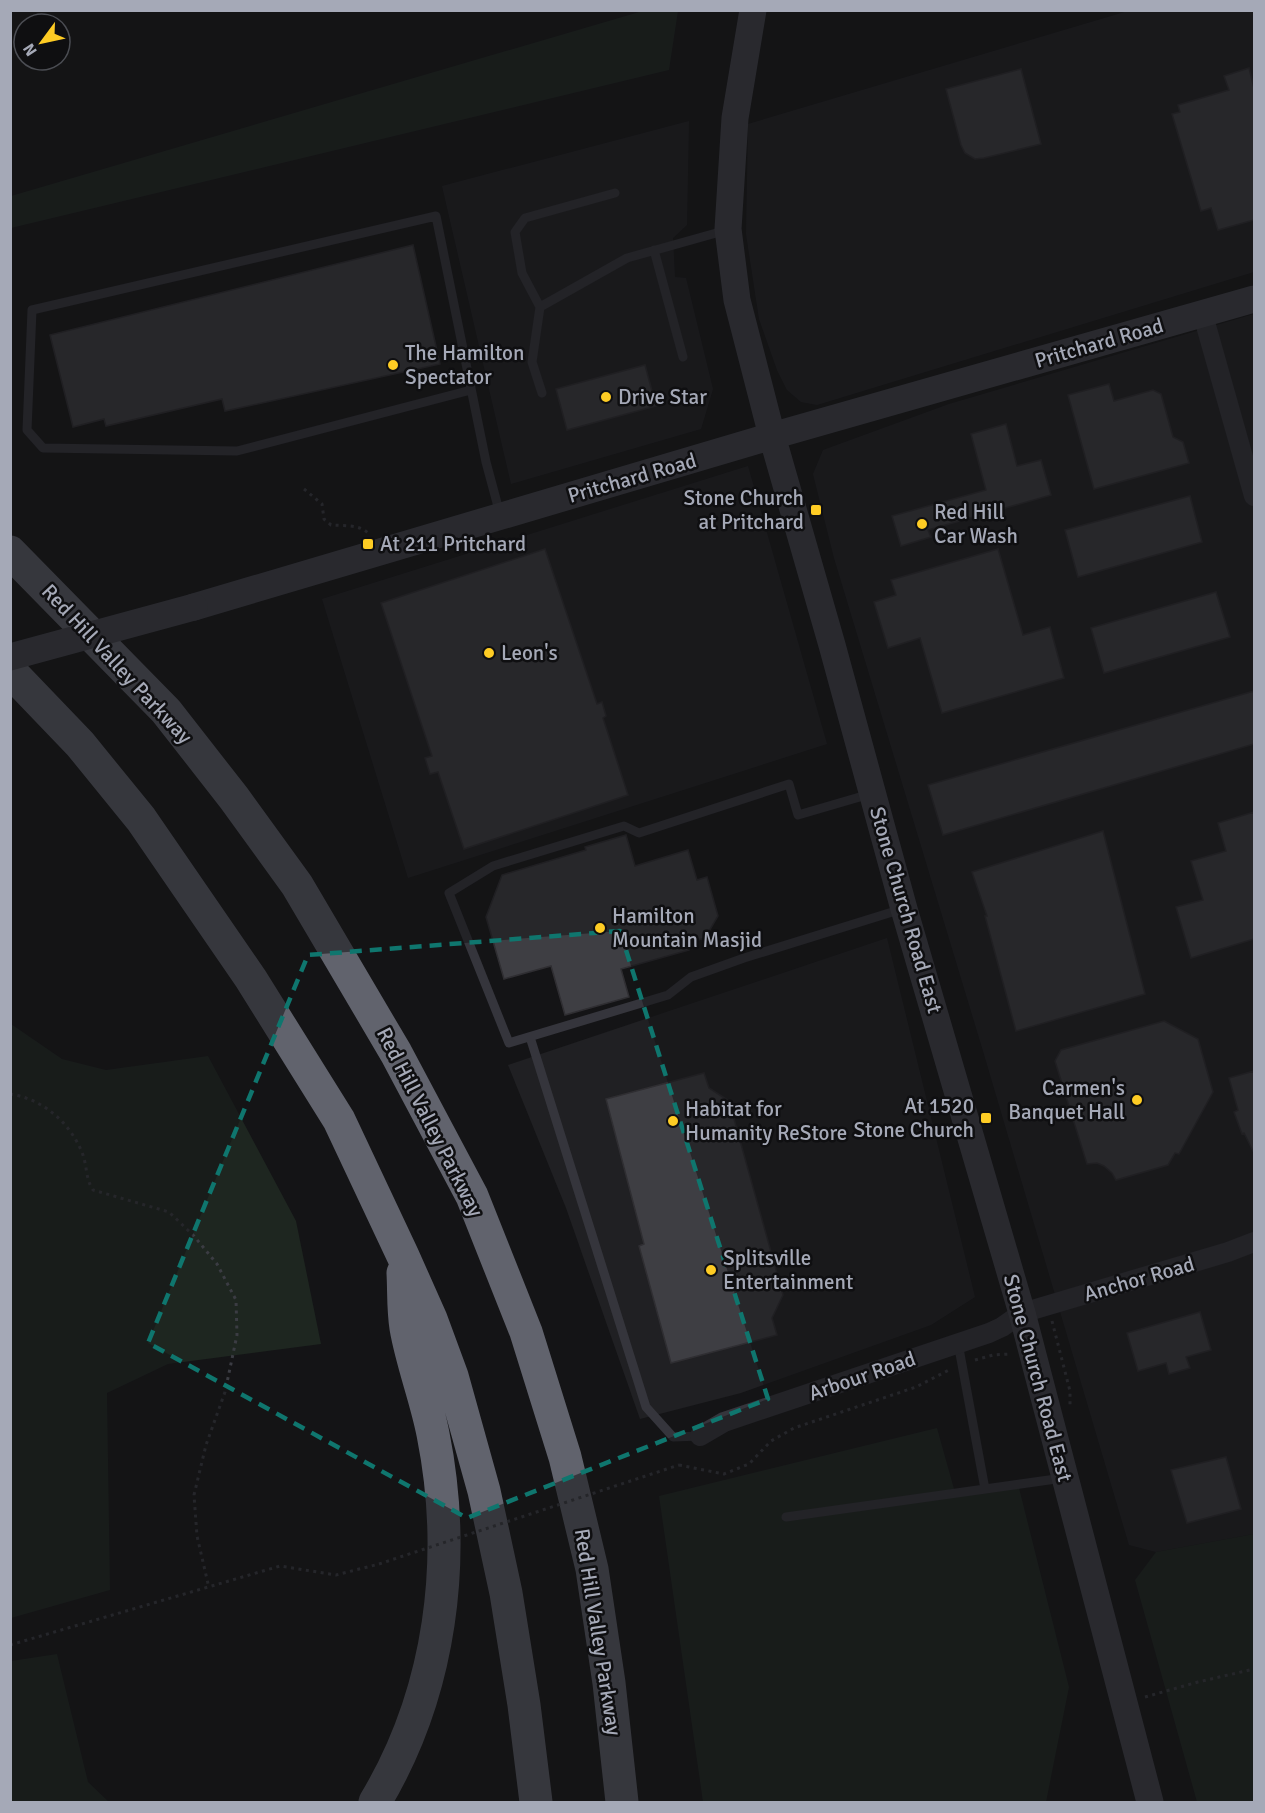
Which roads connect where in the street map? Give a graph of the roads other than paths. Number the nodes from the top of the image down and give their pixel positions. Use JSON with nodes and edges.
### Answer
{"nodes":[{"id":1,"x":753,"y":10,"type":"edge"},
{"id":2,"x":615,"y":194,"type":"dead end"},
{"id":3,"x":728,"y":229,"type":"junction"},
{"id":4,"x":654,"y":250,"type":"junction"},
{"id":5,"x":1254,"y":299,"type":"edge"},
{"id":6,"x":540,"y":308,"type":"junction"},
{"id":7,"x":1203,"y":315,"type":"junction"},
{"id":8,"x":683,"y":357,"type":"dead end"},
{"id":9,"x":471,"y":390,"type":"junction"},
{"id":10,"x":542,"y":393,"type":"dead end"},
{"id":11,"x":772,"y":436,"type":"junction"},
{"id":12,"x":1254,"y":496,"type":"edge"},
{"id":13,"x":500,"y":517,"type":"junction"},
{"id":14,"x":13,"y":552,"type":"edge"},
{"id":15,"x":10,"y":657,"type":"edge"},
{"id":16,"x":10,"y":671,"type":"edge"},
{"id":17,"x":873,"y":793,"type":"junction"},
{"id":18,"x":904,"y":909,"type":"junction"},
{"id":19,"x":530,"y":1037,"type":"junction"},
{"id":20,"x":1254,"y":1242,"type":"edge"},
{"id":21,"x":403,"y":1256,"type":"junction"},
{"id":22,"x":1022,"y":1313,"type":"junction"},
{"id":23,"x":958,"y":1343,"type":"junction"},
{"id":24,"x":700,"y":1436,"type":"joint"},
{"id":25,"x":1065,"y":1478,"type":"junction"},
{"id":26,"x":985,"y":1489,"type":"junction"},
{"id":27,"x":786,"y":1517,"type":"dead end"},
{"id":28,"x":375,"y":1803,"type":"edge"},
{"id":29,"x":536,"y":1803,"type":"edge"},
{"id":30,"x":622,"y":1803,"type":"edge"},
{"id":31,"x":1150,"y":1803,"type":"edge"}],
"edges":[{"from":1,"to":3,"type":"main road","name":"Stone Church Road East"},
{"from":2,"to":6,"type":"lane"},
{"from":3,"to":4,"type":"lane"},
{"from":3,"to":11,"type":"main road","name":"Stone Church Road East"},
{"from":4,"to":6,"type":"lane"},
{"from":4,"to":8,"type":"lane"},
{"from":5,"to":7,"type":"main road","name":"Pritchard Road"},
{"from":6,"to":10,"type":"lane"},
{"from":7,"to":11,"type":"main road","name":"Pritchard Road"},
{"from":7,"to":12,"type":"street"},
{"from":9,"to":9,"type":"lane"},
{"from":9,"to":13,"type":"lane"},
{"from":11,"to":13,"type":"main road","name":"Pritchard Road"},
{"from":11,"to":17,"type":"main road","name":"Stone Church Road East"},
{"from":13,"to":15,"type":"main road","name":"Pritchard Road","bridge":true},
{"from":14,"to":30,"type":"highway","name":"Red Hill Valley Parkway"},
{"from":16,"to":21,"type":"highway"},
{"from":17,"to":18,"type":"main road","name":"Stone Church Road East"},
{"from":17,"to":19,"type":"lane"},
{"from":18,"to":19,"type":"lane"},
{"from":18,"to":22,"type":"main road","name":"Stone Church Road East"},
{"from":19,"to":24,"type":"lane"},
{"from":20,"to":22,"type":"street","name":"Anchor Road"},
{"from":21,"to":28,"type":"highway"},
{"from":21,"to":29,"type":"highway"},
{"from":22,"to":23,"type":"street","name":"Arbour Road"},
{"from":22,"to":25,"type":"main road","name":"Stone Church Road East"},
{"from":23,"to":24,"type":"street","name":"Arbour Road"},
{"from":23,"to":26,"type":"lane"},
{"from":25,"to":26,"type":"lane"},
{"from":25,"to":31,"type":"main road","name":"Stone Church Road East"},
{"from":26,"to":27,"type":"lane"}]}
